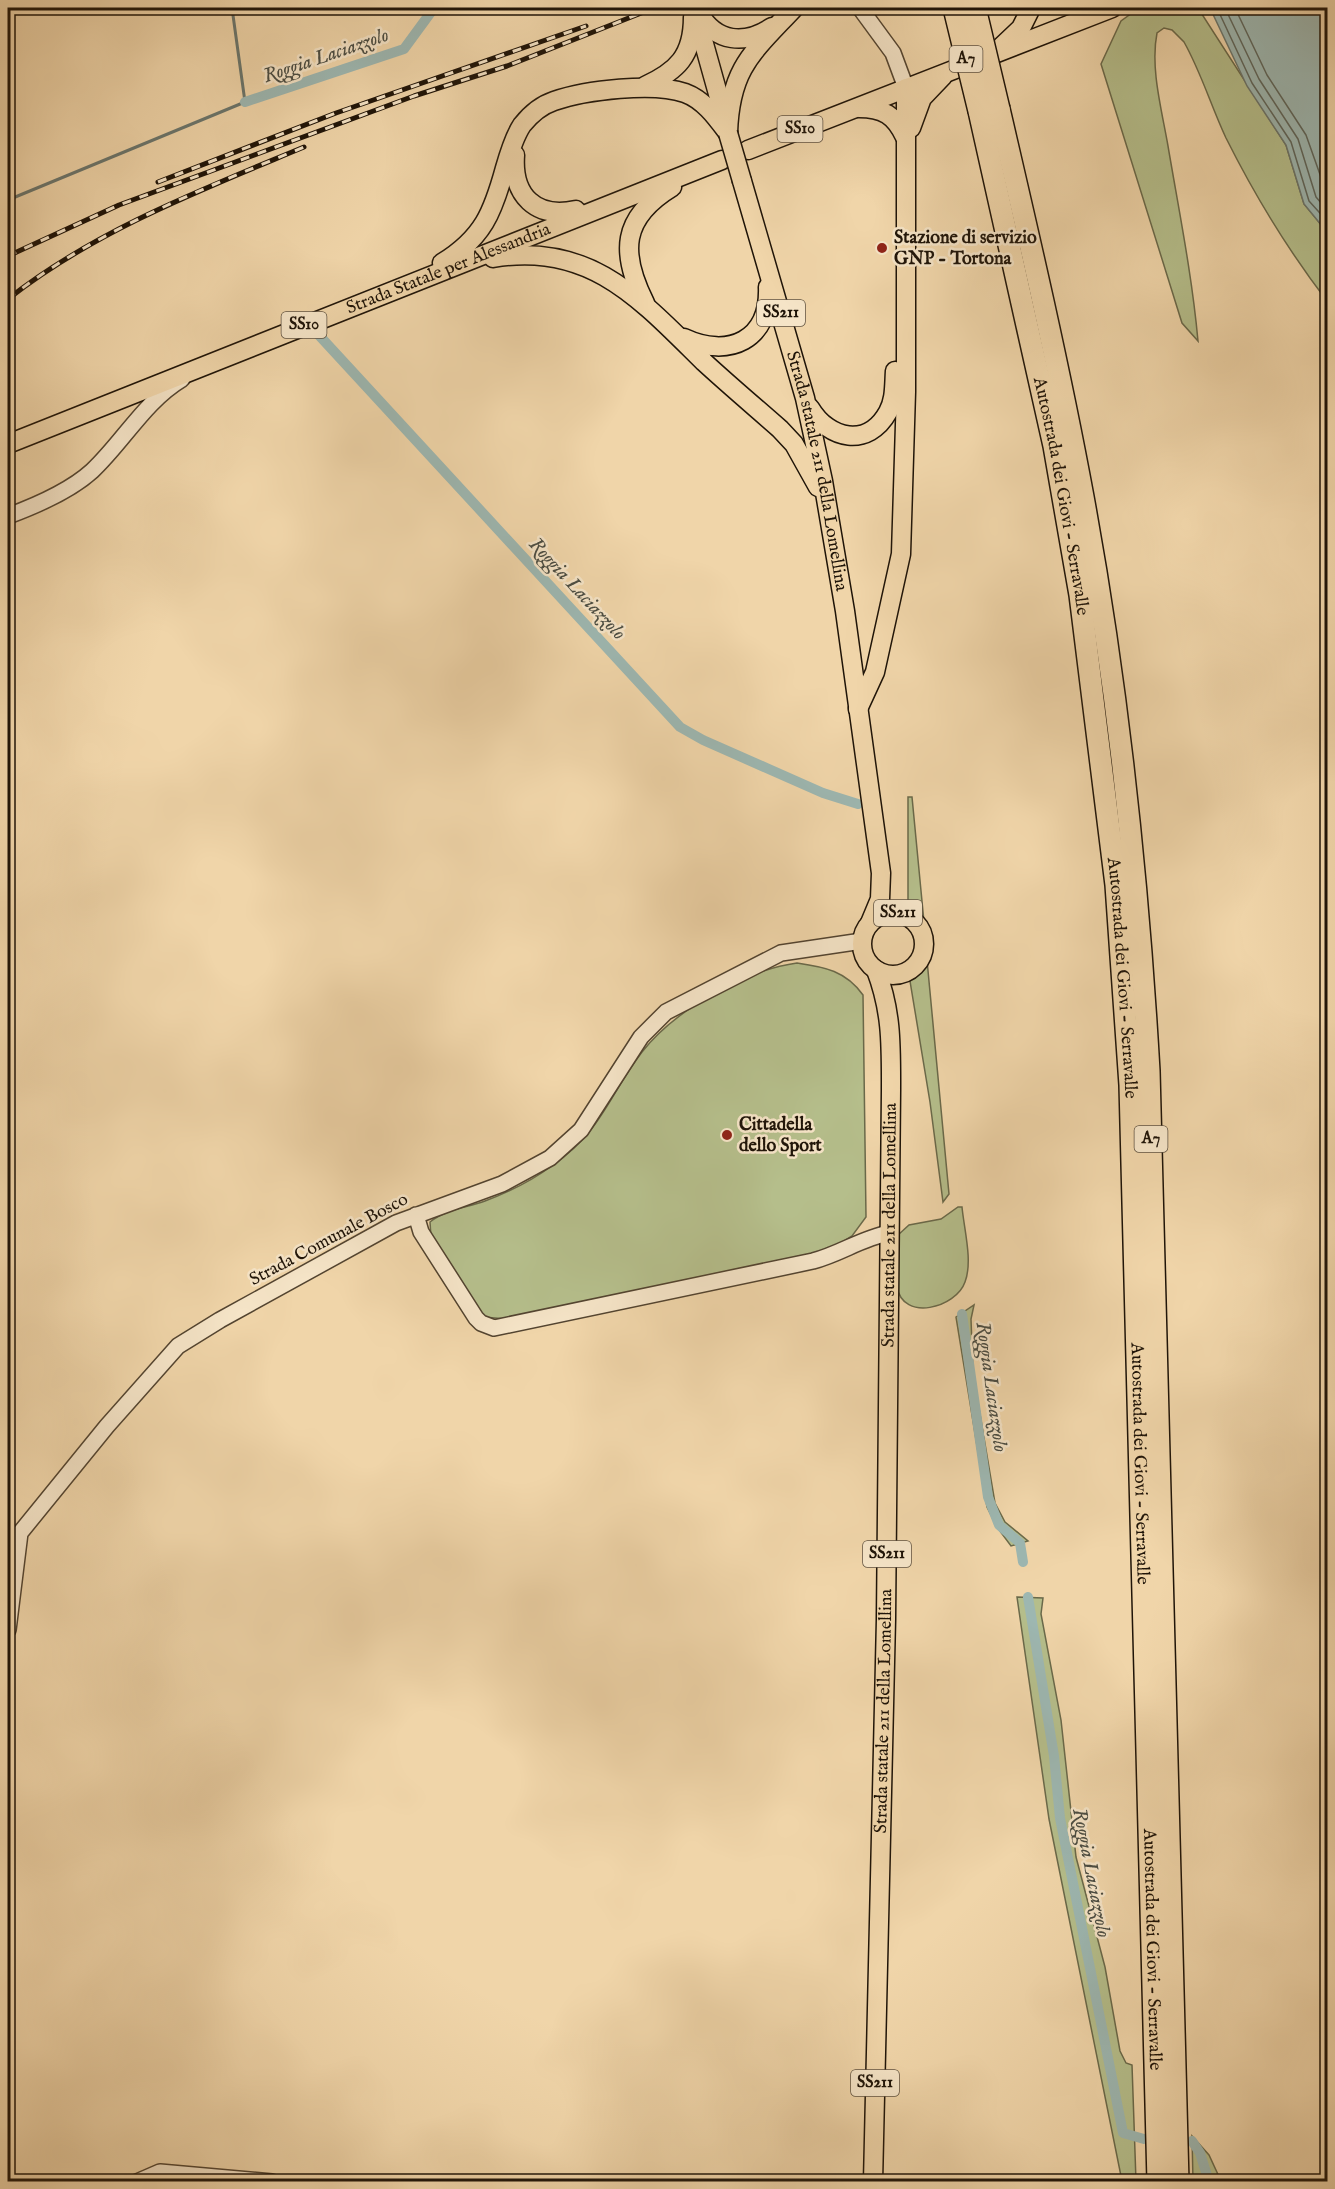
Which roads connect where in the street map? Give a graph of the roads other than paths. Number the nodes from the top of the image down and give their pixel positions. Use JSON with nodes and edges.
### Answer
{"nodes":[{"id":1,"x":694,"y":8,"type":"edge"},
{"id":2,"x":860,"y":8,"type":"edge"},
{"id":3,"x":954,"y":8,"type":"edge"},
{"id":4,"x":975,"y":8,"type":"edge"},
{"id":5,"x":1031,"y":8,"type":"edge"},
{"id":6,"x":1112,"y":8,"type":"edge"},
{"id":7,"x":789,"y":13,"type":"edge"},
{"id":8,"x":994,"y":53,"type":"junction"},
{"id":9,"x":947,"y":72,"type":"junction"},
{"id":10,"x":645,"y":87,"type":"junction"},
{"id":11,"x":906,"y":88,"type":"junction"},
{"id":12,"x":851,"y":108,"type":"junction"},
{"id":13,"x":989,"y":110,"type":"junction"},
{"id":14,"x":728,"y":133,"type":"junction"},
{"id":15,"x":516,"y":138,"type":"junction"},
{"id":16,"x":907,"y":141,"type":"junction"},
{"id":17,"x":748,"y":150,"type":"dead end"},
{"id":18,"x":722,"y":160,"type":"dead end"},
{"id":19,"x":704,"y":168,"type":"junction"},
{"id":20,"x":628,"y":197,"type":"junction"},
{"id":21,"x":764,"y":250,"type":"junction"},
{"id":22,"x":456,"y":266,"type":"junction"},
{"id":23,"x":406,"y":284,"type":"junction"},
{"id":24,"x":904,"y":286,"type":"junction"},
{"id":25,"x":647,"y":307,"type":"junction"},
{"id":26,"x":676,"y":334,"type":"junction"},
{"id":27,"x":202,"y":367,"type":"junction"},
{"id":28,"x":805,"y":398,"type":"junction"},
{"id":29,"x":8,"y":444,"type":"edge"},
{"id":30,"x":8,"y":516,"type":"edge"},
{"id":31,"x":832,"y":527,"type":"junction"},
{"id":32,"x":858,"y":710,"type":"junction"},
{"id":33,"x":881,"y":873,"type":"junction"},
{"id":34,"x":908,"y":917,"type":"junction"},
{"id":35,"x":870,"y":923,"type":"junction"},
{"id":36,"x":862,"y":941,"type":"junction"},
{"id":37,"x":876,"y":970,"type":"junction"},
{"id":38,"x":908,"y":971,"type":"junction"},
{"id":39,"x":891,"y":1024,"type":"junction"},
{"id":40,"x":416,"y":1215,"type":"junction"},
{"id":41,"x":889,"y":1233,"type":"junction"},
{"id":42,"x":14,"y":1535,"type":"edge"},
{"id":43,"x":8,"y":1630,"type":"edge"},
{"id":44,"x":137,"y":2181,"type":"edge"},
{"id":45,"x":272,"y":2181,"type":"edge"},
{"id":46,"x":873,"y":2181,"type":"edge"},
{"id":47,"x":1158,"y":2181,"type":"edge"},
{"id":48,"x":1178,"y":2181,"type":"edge"}],
"edges":[{"from":1,"to":7,"type":"main road"},
{"from":1,"to":10,"type":"main road"},
{"from":1,"to":14,"type":"main road","name":"Strada statale 211 della Lomellina","number":"SS211"},
{"from":2,"to":11,"type":"street"},
{"from":3,"to":13,"type":"highway","name":"Autostrada dei Giovi - Serravalle","number":"A7","bridge":true},
{"from":4,"to":13,"type":"highway","name":"Autostrada dei Giovi - Serravalle","number":"A7","bridge":true},
{"from":5,"to":8,"type":"main road"},
{"from":6,"to":8,"type":"main road"},
{"from":7,"to":14,"type":"main road"},
{"from":8,"to":9,"type":"main road"},
{"from":9,"to":11,"type":"main road"},
{"from":9,"to":16,"type":"main road"},
{"from":10,"to":14,"type":"main road"},
{"from":10,"to":15,"type":"main road"},
{"from":11,"to":12,"type":"main road"},
{"from":11,"to":16,"type":"main road"},
{"from":12,"to":16,"type":"main road"},
{"from":12,"to":17,"type":"main road","number":"SS10"},
{"from":13,"to":47,"type":"highway","name":"Autostrada dei Giovi - Serravalle","number":"A7"},
{"from":13,"to":48,"type":"highway","name":"Autostrada dei Giovi - Serravalle","number":"A7"},
{"from":14,"to":21,"type":"main road","name":"Strada statale 211 della Lomellina","number":"SS211","bridge":true},
{"from":15,"to":20,"type":"main road"},
{"from":15,"to":23,"type":"main road"},
{"from":16,"to":24,"type":"main road"},
{"from":18,"to":19,"type":"main road","name":"Strada Statale per Alessandria"},
{"from":19,"to":20,"type":"main road","name":"Strada Statale per Alessandria"},
{"from":19,"to":25,"type":"main road"},
{"from":20,"to":22,"type":"main road","name":"Strada Statale per Alessandria"},
{"from":21,"to":26,"type":"main road"},
{"from":21,"to":28,"type":"main road","name":"Strada statale 211 della Lomellina","number":"SS211"},
{"from":22,"to":23,"type":"main road","name":"Strada Statale per Alessandria"},
{"from":22,"to":25,"type":"main road"},
{"from":23,"to":27,"type":"main road","name":"Strada Statale per Alessandria","number":"SS10"},
{"from":24,"to":28,"type":"main road"},
{"from":24,"to":32,"type":"main road"},
{"from":25,"to":26,"type":"main road"},
{"from":26,"to":31,"type":"main road"},
{"from":27,"to":29,"type":"main road","name":"Strada Statale per Alessandria","number":"SS10"},
{"from":27,"to":30,"type":"street"},
{"from":28,"to":31,"type":"main road","name":"Strada statale 211 della Lomellina","number":"SS211"},
{"from":31,"to":32,"type":"main road","name":"Strada statale 211 della Lomellina","number":"SS211"},
{"from":32,"to":33,"type":"main road","name":"Strada statale 211 della Lomellina","number":"SS211"},
{"from":33,"to":34,"type":"main road","name":"Strada statale 211 della Lomellina","number":"SS211"},
{"from":33,"to":35,"type":"main road","name":"Strada statale 211 della Lomellina","number":"SS211"},
{"from":34,"to":35,"type":"main road","number":"SS211"},
{"from":34,"to":38,"type":"main road","name":"Strada statale 211 della Lomellina","number":"SS211"},
{"from":35,"to":36,"type":"main road","name":"Strada statale 211 della Lomellina","number":"SS211"},
{"from":36,"to":37,"type":"main road","name":"Strada statale 211 della Lomellina","number":"SS211"},
{"from":36,"to":40,"type":"street","name":"Strada Comunale Bosco"},
{"from":37,"to":38,"type":"main road"},
{"from":37,"to":39,"type":"main road","name":"Strada statale 211 della Lomellina","number":"SS211"},
{"from":38,"to":39,"type":"main road","name":"Strada statale 211 della Lomellina","number":"SS211"},
{"from":39,"to":41,"type":"main road","name":"Strada statale 211 della Lomellina","number":"SS211"},
{"from":40,"to":41,"type":"street"},
{"from":40,"to":42,"type":"street","name":"Strada Comunale Bosco"},
{"from":41,"to":46,"type":"main road","name":"Strada statale 211 della Lomellina","number":"SS211"},
{"from":42,"to":43,"type":"street","name":"Strada Comunale Bosco"},
{"from":44,"to":45,"type":"street"}]}
